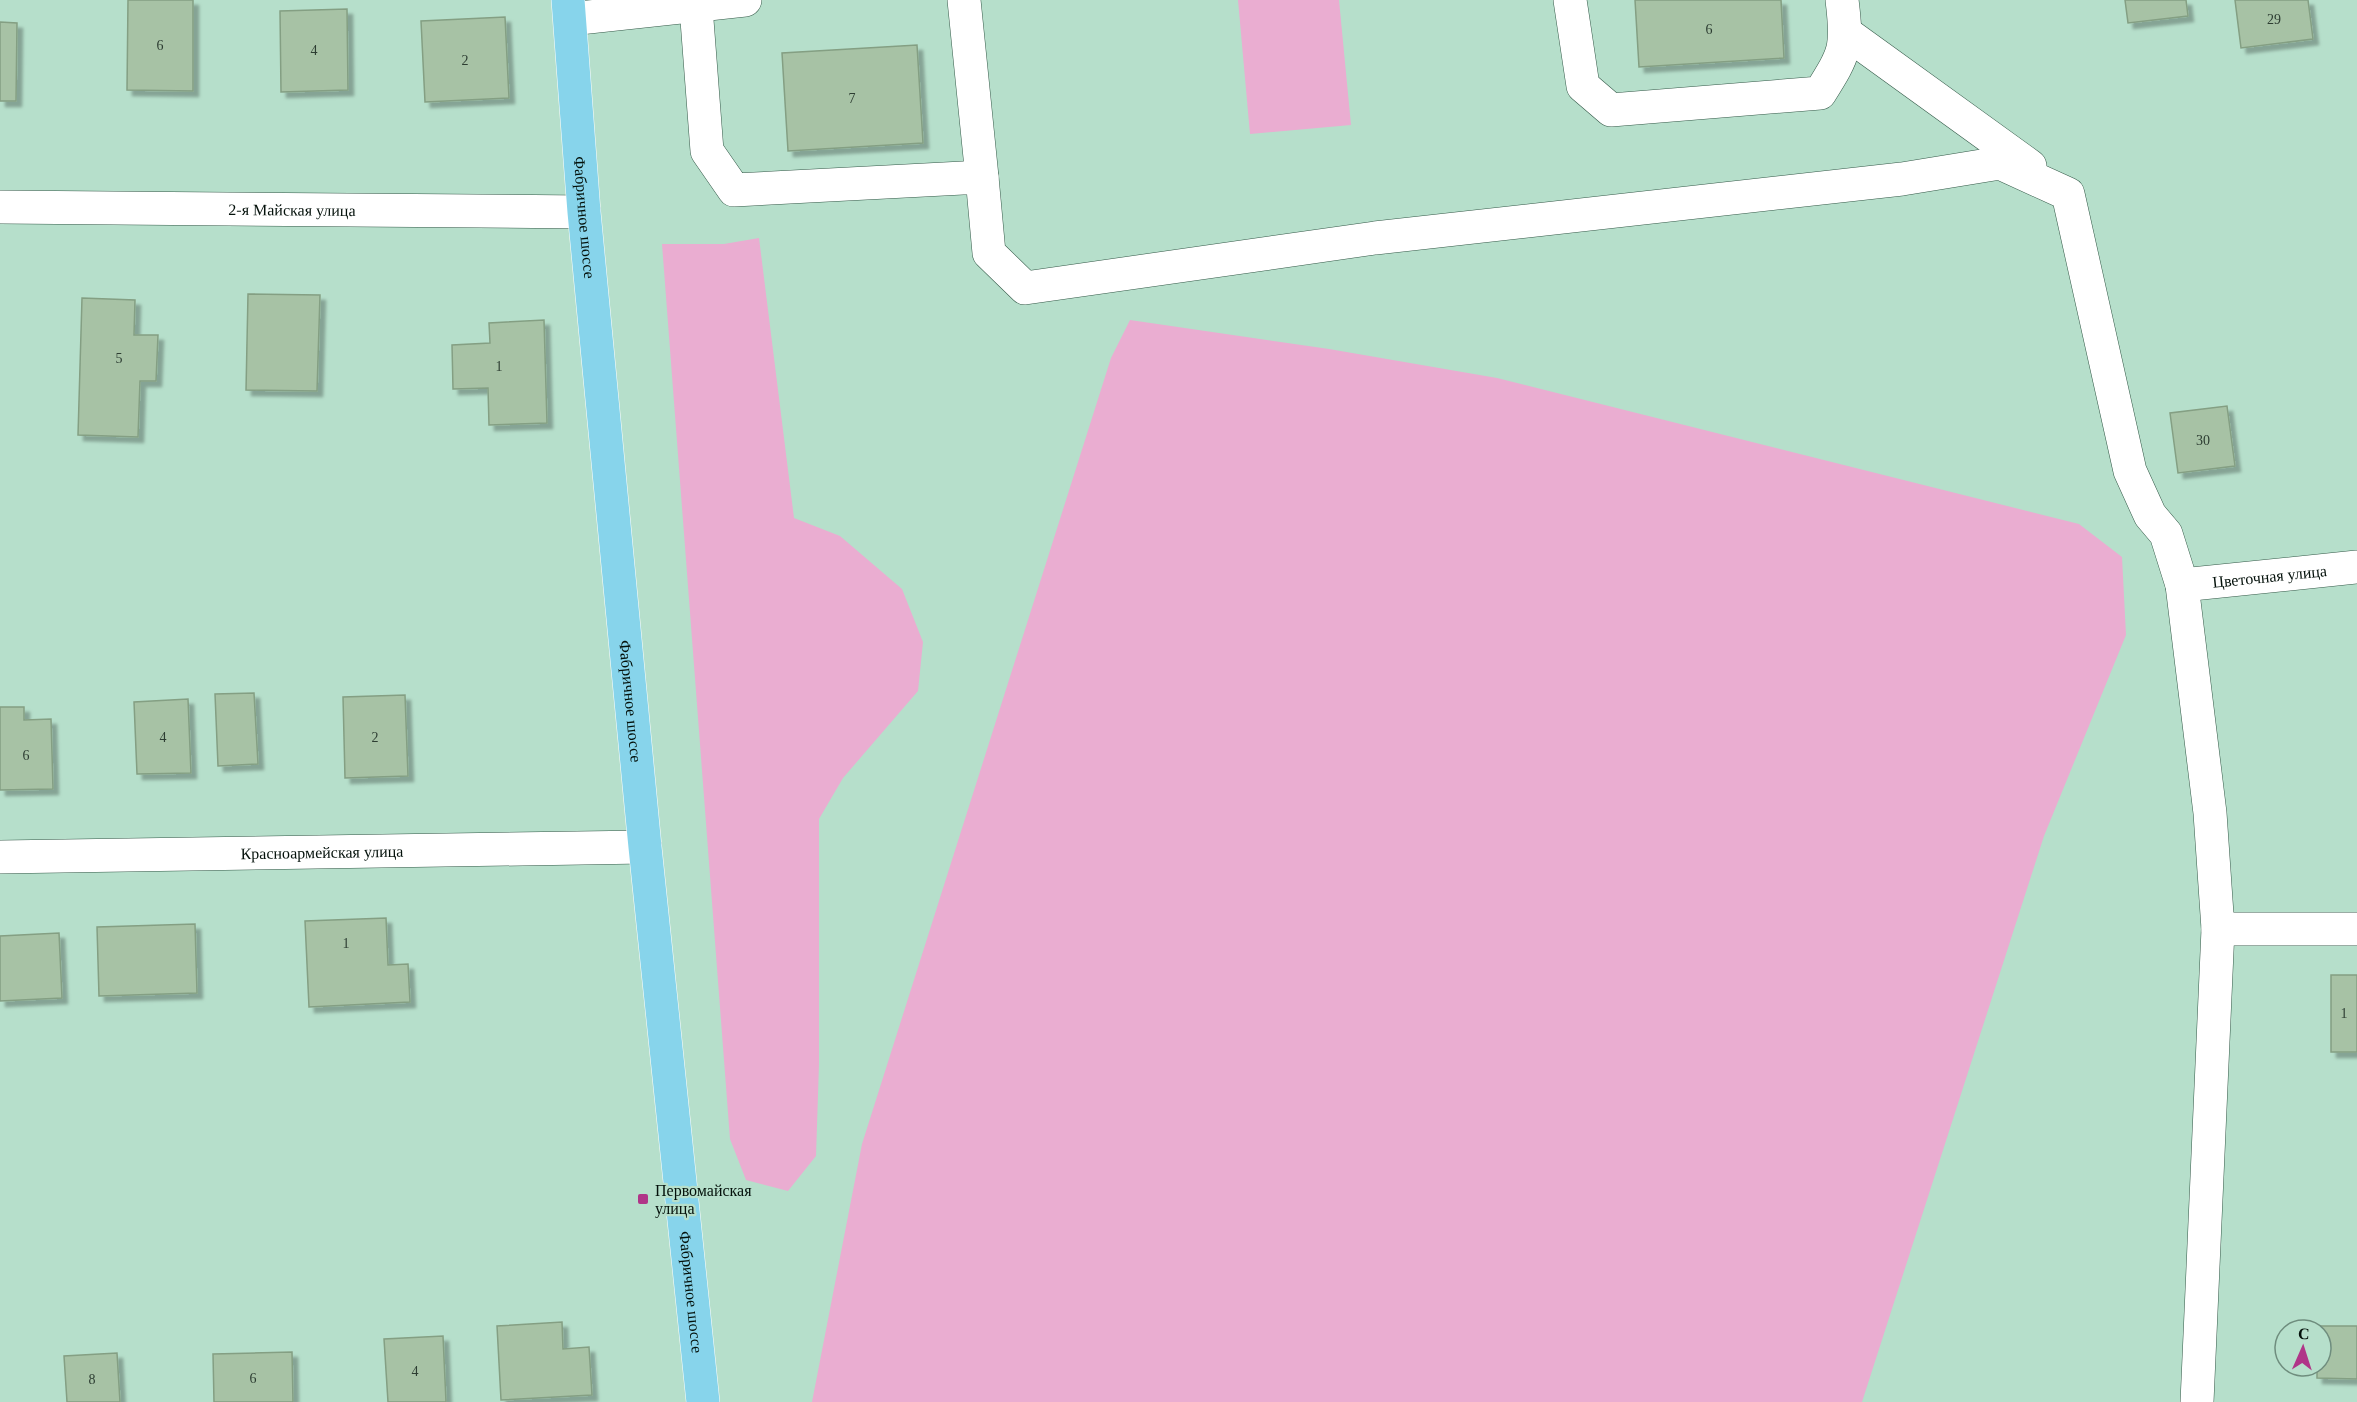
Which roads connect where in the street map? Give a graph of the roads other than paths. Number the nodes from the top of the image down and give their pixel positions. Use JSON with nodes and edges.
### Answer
{"nodes":[{"id":1,"x":745,"y":0,"type":"edge"},
{"id":2,"x":964,"y":0,"type":"edge"},
{"id":3,"x":1570,"y":0,"type":"edge"},
{"id":4,"x":1842,"y":0,"type":"edge"},
{"id":5,"x":696,"y":7,"type":"junction"},
{"id":6,"x":569,"y":10,"type":"edge"},
{"id":7,"x":1846,"y":33,"type":"junction"},
{"id":8,"x":982,"y":177,"type":"junction"},
{"id":9,"x":2068,"y":194,"type":"junction"},
{"id":10,"x":0,"y":207,"type":"edge"},
{"id":11,"x":584,"y":212,"type":"junction"},
{"id":12,"x":2357,"y":567,"type":"edge"},
{"id":13,"x":2182,"y":585,"type":"junction"},
{"id":14,"x":645,"y":847,"type":"junction"},
{"id":15,"x":0,"y":857,"type":"edge"},
{"id":16,"x":2218,"y":929,"type":"junction"},
{"id":17,"x":2357,"y":929,"type":"edge"},
{"id":18,"x":703,"y":1402,"type":"edge"},
{"id":19,"x":2197,"y":1402,"type":"edge"}],
"edges":[{"from":1,"to":5,"type":"street"},
{"from":2,"to":8,"type":"street"},
{"from":3,"to":7,"type":"street"},
{"from":4,"to":7,"type":"street"},
{"from":5,"to":6,"type":"street"},
{"from":5,"to":8,"type":"street"},
{"from":6,"to":11,"type":"main road","name":"Фабричное шоссе"},
{"from":7,"to":9,"type":"street"},
{"from":8,"to":9,"type":"street"},
{"from":9,"to":13,"type":"street"},
{"from":10,"to":11,"type":"street","name":"2-я Майская улица"},
{"from":11,"to":14,"type":"main road","name":"Фабричное шоссе"},
{"from":12,"to":13,"type":"street","name":"Цветочная улица"},
{"from":13,"to":16,"type":"street"},
{"from":14,"to":15,"type":"street","name":"Красноармейская улица"},
{"from":14,"to":18,"type":"main road","name":"Фабричное шоссе"},
{"from":16,"to":17,"type":"street"},
{"from":16,"to":19,"type":"street"}]}
